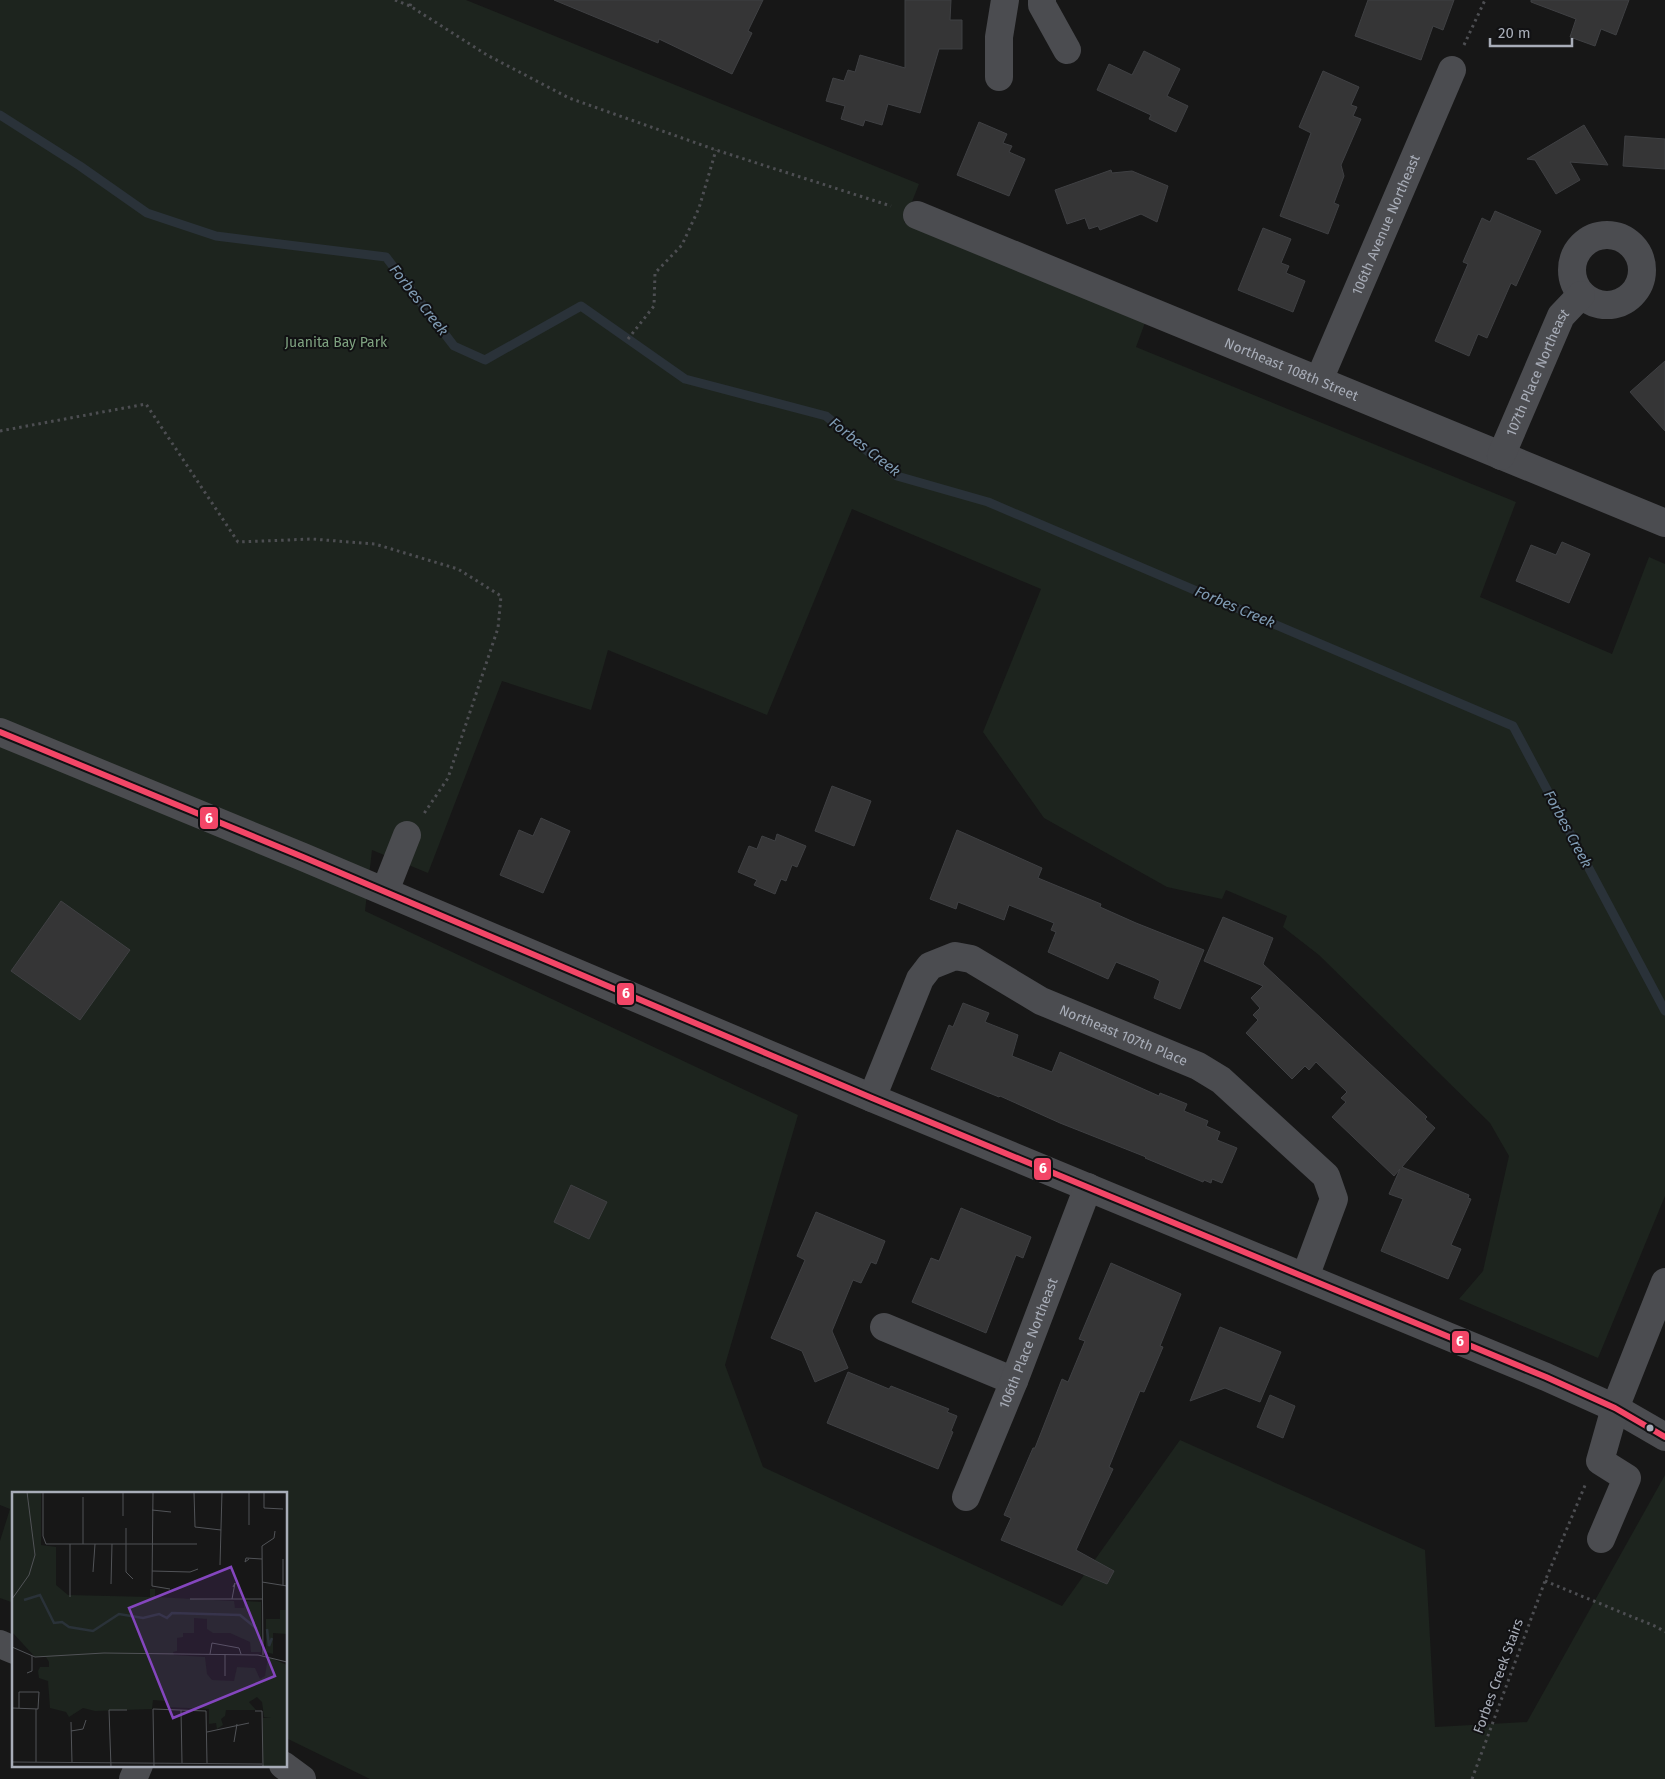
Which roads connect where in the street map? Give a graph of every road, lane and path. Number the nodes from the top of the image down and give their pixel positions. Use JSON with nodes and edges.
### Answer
{"nodes":[{"id":1,"x":395,"y":0,"type":"edge"},
{"id":2,"x":412,"y":0,"type":"edge"},
{"id":3,"x":1006,"y":0,"type":"edge"},
{"id":4,"x":1042,"y":0,"type":"edge"},
{"id":5,"x":1485,"y":0,"type":"edge"},
{"id":6,"x":410,"y":6,"type":"junction"},
{"id":7,"x":1067,"y":50,"type":"dead end"},
{"id":8,"x":1452,"y":70,"type":"joint"},
{"id":9,"x":998,"y":77,"type":"dead end"},
{"id":10,"x":716,"y":150,"type":"junction"},
{"id":11,"x":917,"y":215,"type":"joint"},
{"id":12,"x":1581,"y":295,"type":"dead end"},
{"id":13,"x":628,"y":339,"type":"dead end"},
{"id":14,"x":1319,"y":380,"type":"junction"},
{"id":15,"x":0,"y":431,"type":"edge"},
{"id":16,"x":1501,"y":456,"type":"junction"},
{"id":17,"x":1665,"y":523,"type":"edge"},
{"id":18,"x":0,"y":732,"type":"edge"},
{"id":19,"x":407,"y":835,"type":"joint"},
{"id":20,"x":384,"y":891,"type":"junction"},
{"id":21,"x":872,"y":1098,"type":"junction"},
{"id":22,"x":1088,"y":1187,"type":"junction"},
{"id":23,"x":1305,"y":1277,"type":"junction"},
{"id":24,"x":1665,"y":1282,"type":"edge"},
{"id":25,"x":884,"y":1327,"type":"dead end"},
{"id":26,"x":1014,"y":1381,"type":"junction"},
{"id":27,"x":1615,"y":1408,"type":"junction"},
{"id":28,"x":1665,"y":1437,"type":"edge"},
{"id":29,"x":966,"y":1497,"type":"dead end"},
{"id":30,"x":1601,"y":1539,"type":"dead end"},
{"id":31,"x":1665,"y":1632,"type":"edge"},
{"id":32,"x":0,"y":1644,"type":"edge"},
{"id":33,"x":12,"y":1649,"type":"edge"},
{"id":34,"x":139,"y":1766,"type":"edge"},
{"id":35,"x":284,"y":1766,"type":"edge"},
{"id":36,"x":133,"y":1779,"type":"edge"},
{"id":37,"x":302,"y":1779,"type":"edge"},
{"id":38,"x":1472,"y":1779,"type":"edge"}],
"edges":[{"from":1,"to":6,"type":"path"},
{"from":2,"to":6,"type":"path"},
{"from":3,"to":9,"type":"street"},
{"from":4,"to":7,"type":"street"},
{"from":5,"to":8,"type":"path"},
{"from":6,"to":10,"type":"path"},
{"from":8,"to":14,"type":"street","name":"106th Avenue Northeast"},
{"from":10,"to":11,"type":"path"},
{"from":10,"to":13,"type":"path"},
{"from":11,"to":14,"type":"street","name":"Northeast 108th Street"},
{"from":12,"to":16,"type":"street","name":"107th Place Northeast"},
{"from":14,"to":16,"type":"street","name":"Northeast 108th Street"},
{"from":15,"to":19,"type":"path"},
{"from":16,"to":17,"type":"street","name":"Northeast 108th Street"},
{"from":18,"to":20,"type":"street"},
{"from":19,"to":20,"type":"street"},
{"from":20,"to":21,"type":"street"},
{"from":21,"to":22,"type":"street"},
{"from":21,"to":23,"type":"street","name":"Northeast 107th Place"},
{"from":22,"to":23,"type":"street"},
{"from":22,"to":26,"type":"street","name":"106th Place Northeast"},
{"from":23,"to":27,"type":"street"},
{"from":24,"to":27,"type":"street"},
{"from":25,"to":26,"type":"street"},
{"from":26,"to":29,"type":"street","name":"106th Place Northeast"},
{"from":27,"to":28,"type":"street"},
{"from":27,"to":30,"type":"street"},
{"from":31,"to":38,"type":"path","name":"Forbes Creek Stairs"},
{"from":32,"to":33,"type":"street"},
{"from":34,"to":36,"type":"street"},
{"from":35,"to":37,"type":"street"}]}
